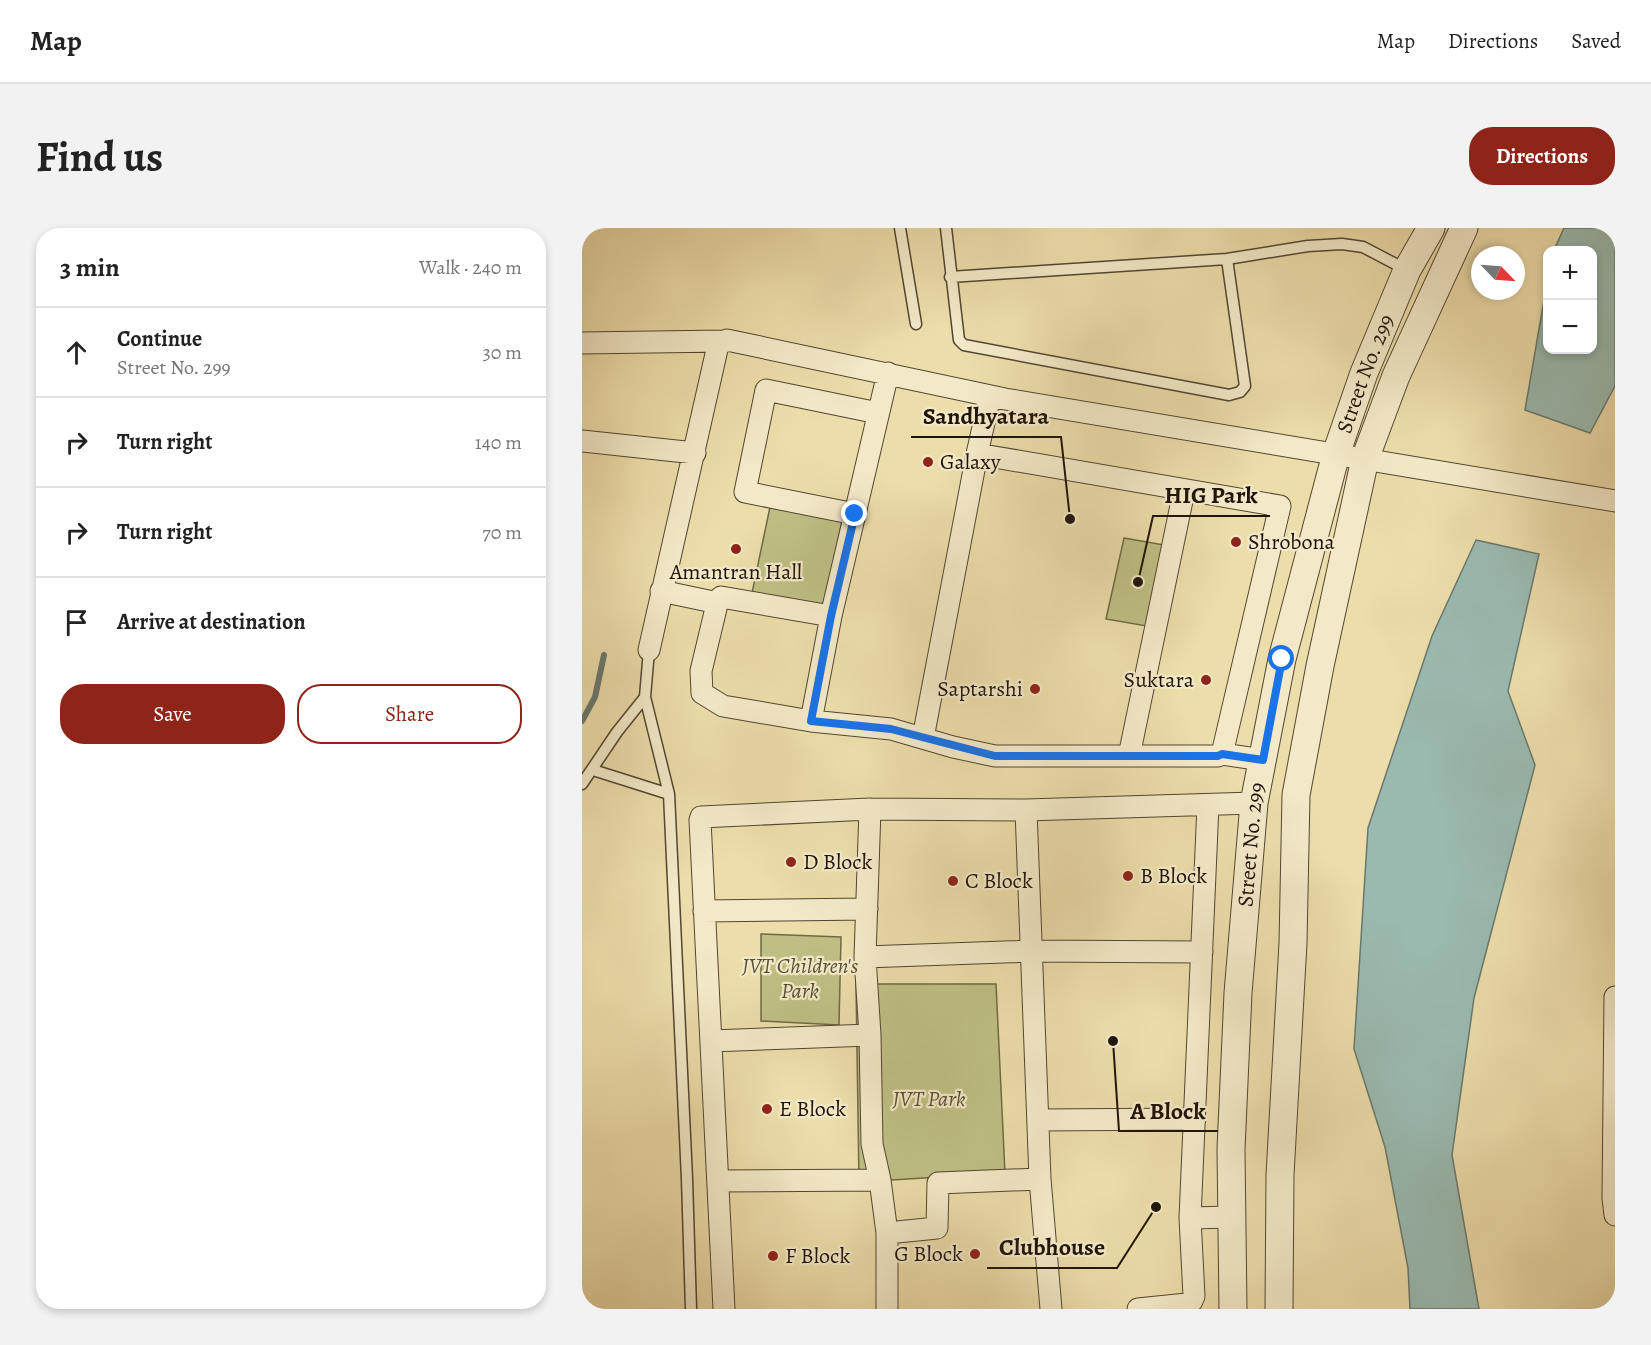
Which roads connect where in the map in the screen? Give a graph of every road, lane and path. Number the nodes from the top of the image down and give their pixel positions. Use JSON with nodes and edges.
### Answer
{"nodes":[{"id":1,"x":900,"y":228,"type":"edge"},
{"id":2,"x":946,"y":228,"type":"edge"},
{"id":3,"x":1431,"y":228,"type":"edge"},
{"id":4,"x":1464,"y":228,"type":"edge"},
{"id":5,"x":1227,"y":259,"type":"junction"},
{"id":6,"x":1407,"y":270,"type":"junction"},
{"id":7,"x":950,"y":277,"type":"junction"},
{"id":8,"x":916,"y":324,"type":"dead end"},
{"id":9,"x":723,"y":341,"type":"junction"},
{"id":10,"x":582,"y":343,"type":"edge"},
{"id":11,"x":888,"y":373,"type":"junction"},
{"id":12,"x":990,"y":396,"type":"junction"},
{"id":13,"x":878,"y":413,"type":"junction"},
{"id":14,"x":582,"y":441,"type":"edge"},
{"id":15,"x":695,"y":453,"type":"junction"},
{"id":16,"x":976,"y":454,"type":"junction"},
{"id":17,"x":1336,"y":454,"type":"junction"},
{"id":18,"x":1365,"y":459,"type":"junction"},
{"id":19,"x":1184,"y":491,"type":"junction"},
{"id":20,"x":1615,"y":501,"type":"edge"},
{"id":21,"x":855,"y":514,"type":"junction"},
{"id":22,"x":661,"y":591,"type":"junction"},
{"id":23,"x":718,"y":603,"type":"junction"},
{"id":24,"x":831,"y":616,"type":"junction"},
{"id":25,"x":649,"y":650,"type":"joint"},
{"id":26,"x":645,"y":697,"type":"junction"},
{"id":27,"x":811,"y":721,"type":"junction"},
{"id":28,"x":923,"y":738,"type":"junction"},
{"id":29,"x":1222,"y":754,"type":"junction"},
{"id":30,"x":1130,"y":756,"type":"junction"},
{"id":31,"x":1263,"y":760,"type":"junction"},
{"id":32,"x":593,"y":770,"type":"junction"},
{"id":33,"x":582,"y":784,"type":"edge"},
{"id":34,"x":669,"y":794,"type":"junction"},
{"id":35,"x":1254,"y":803,"type":"junction"},
{"id":36,"x":1208,"y":805,"type":"junction"},
{"id":37,"x":870,"y":810,"type":"junction"},
{"id":38,"x":1026,"y":810,"type":"junction"},
{"id":39,"x":867,"y":909,"type":"junction"},
{"id":40,"x":704,"y":911,"type":"junction"},
{"id":41,"x":1031,"y":951,"type":"junction"},
{"id":42,"x":1202,"y":952,"type":"junction"},
{"id":43,"x":865,"y":957,"type":"junction"},
{"id":44,"x":1615,"y":997,"type":"edge"},
{"id":45,"x":870,"y":1035,"type":"junction"},
{"id":46,"x":711,"y":1041,"type":"junction"},
{"id":47,"x":1195,"y":1119,"type":"junction"},
{"id":48,"x":1038,"y":1120,"type":"junction"},
{"id":49,"x":1040,"y":1179,"type":"junction"},
{"id":50,"x":880,"y":1180,"type":"junction"},
{"id":51,"x":718,"y":1181,"type":"junction"},
{"id":52,"x":1615,"y":1215,"type":"edge"},
{"id":53,"x":1232,"y":1217,"type":"junction"},
{"id":54,"x":1190,"y":1218,"type":"junction"},
{"id":55,"x":887,"y":1233,"type":"junction"},
{"id":56,"x":691,"y":1309,"type":"edge"},
{"id":57,"x":724,"y":1309,"type":"edge"},
{"id":58,"x":887,"y":1309,"type":"edge"},
{"id":59,"x":1052,"y":1309,"type":"edge"},
{"id":60,"x":1138,"y":1309,"type":"edge"},
{"id":61,"x":1233,"y":1309,"type":"edge"},
{"id":62,"x":1279,"y":1309,"type":"edge"}],
"edges":[{"from":1,"to":8,"type":"lane"},
{"from":2,"to":7,"type":"lane"},
{"from":3,"to":6,"type":"street","name":"Street No. 299"},
{"from":4,"to":18,"type":"street"},
{"from":5,"to":6,"type":"lane"},
{"from":5,"to":7,"type":"lane"},
{"from":5,"to":7,"type":"lane"},
{"from":6,"to":17,"type":"street","name":"Street No. 299"},
{"from":9,"to":10,"type":"street"},
{"from":9,"to":11,"type":"street"},
{"from":9,"to":15,"type":"street"},
{"from":11,"to":12,"type":"street"},
{"from":11,"to":13,"type":"street"},
{"from":12,"to":16,"type":"street"},
{"from":12,"to":17,"type":"street"},
{"from":13,"to":21,"type":"street"},
{"from":13,"to":21,"type":"street"},
{"from":14,"to":15,"type":"street"},
{"from":15,"to":22,"type":"street"},
{"from":16,"to":19,"type":"street"},
{"from":16,"to":28,"type":"street"},
{"from":17,"to":18,"type":"street"},
{"from":17,"to":31,"type":"street","name":"Street No. 299"},
{"from":18,"to":20,"type":"street"},
{"from":18,"to":62,"type":"street"},
{"from":19,"to":29,"type":"street"},
{"from":19,"to":30,"type":"street"},
{"from":21,"to":24,"type":"street"},
{"from":22,"to":23,"type":"street"},
{"from":22,"to":25,"type":"street"},
{"from":23,"to":24,"type":"street"},
{"from":23,"to":27,"type":"street"},
{"from":24,"to":27,"type":"street"},
{"from":25,"to":26,"type":"lane"},
{"from":26,"to":32,"type":"lane"},
{"from":26,"to":34,"type":"lane"},
{"from":27,"to":28,"type":"street"},
{"from":28,"to":30,"type":"street"},
{"from":29,"to":30,"type":"street"},
{"from":29,"to":31,"type":"street"},
{"from":31,"to":35,"type":"street","name":"Street No. 299"},
{"from":32,"to":33,"type":"lane"},
{"from":32,"to":34,"type":"lane"},
{"from":34,"to":56,"type":"lane"},
{"from":35,"to":36,"type":"street"},
{"from":35,"to":53,"type":"street","name":"Street No. 299"},
{"from":36,"to":38,"type":"street"},
{"from":36,"to":42,"type":"street"},
{"from":37,"to":38,"type":"street"},
{"from":37,"to":39,"type":"street"},
{"from":37,"to":40,"type":"street"},
{"from":38,"to":41,"type":"street"},
{"from":39,"to":40,"type":"street"},
{"from":39,"to":43,"type":"street"},
{"from":40,"to":46,"type":"street"},
{"from":41,"to":42,"type":"street"},
{"from":41,"to":43,"type":"street"},
{"from":41,"to":48,"type":"street"},
{"from":42,"to":47,"type":"street"},
{"from":43,"to":45,"type":"street"},
{"from":44,"to":52,"type":"street"},
{"from":45,"to":46,"type":"street"},
{"from":45,"to":50,"type":"street"},
{"from":46,"to":51,"type":"street"},
{"from":47,"to":48,"type":"street"},
{"from":47,"to":54,"type":"street"},
{"from":48,"to":49,"type":"street"},
{"from":49,"to":55,"type":"street"},
{"from":49,"to":59,"type":"street"},
{"from":50,"to":51,"type":"street"},
{"from":50,"to":55,"type":"street"},
{"from":51,"to":57,"type":"street"},
{"from":53,"to":54,"type":"street"},
{"from":53,"to":61,"type":"street","name":"Street No. 299"},
{"from":54,"to":60,"type":"street"},
{"from":55,"to":58,"type":"street"}]}
